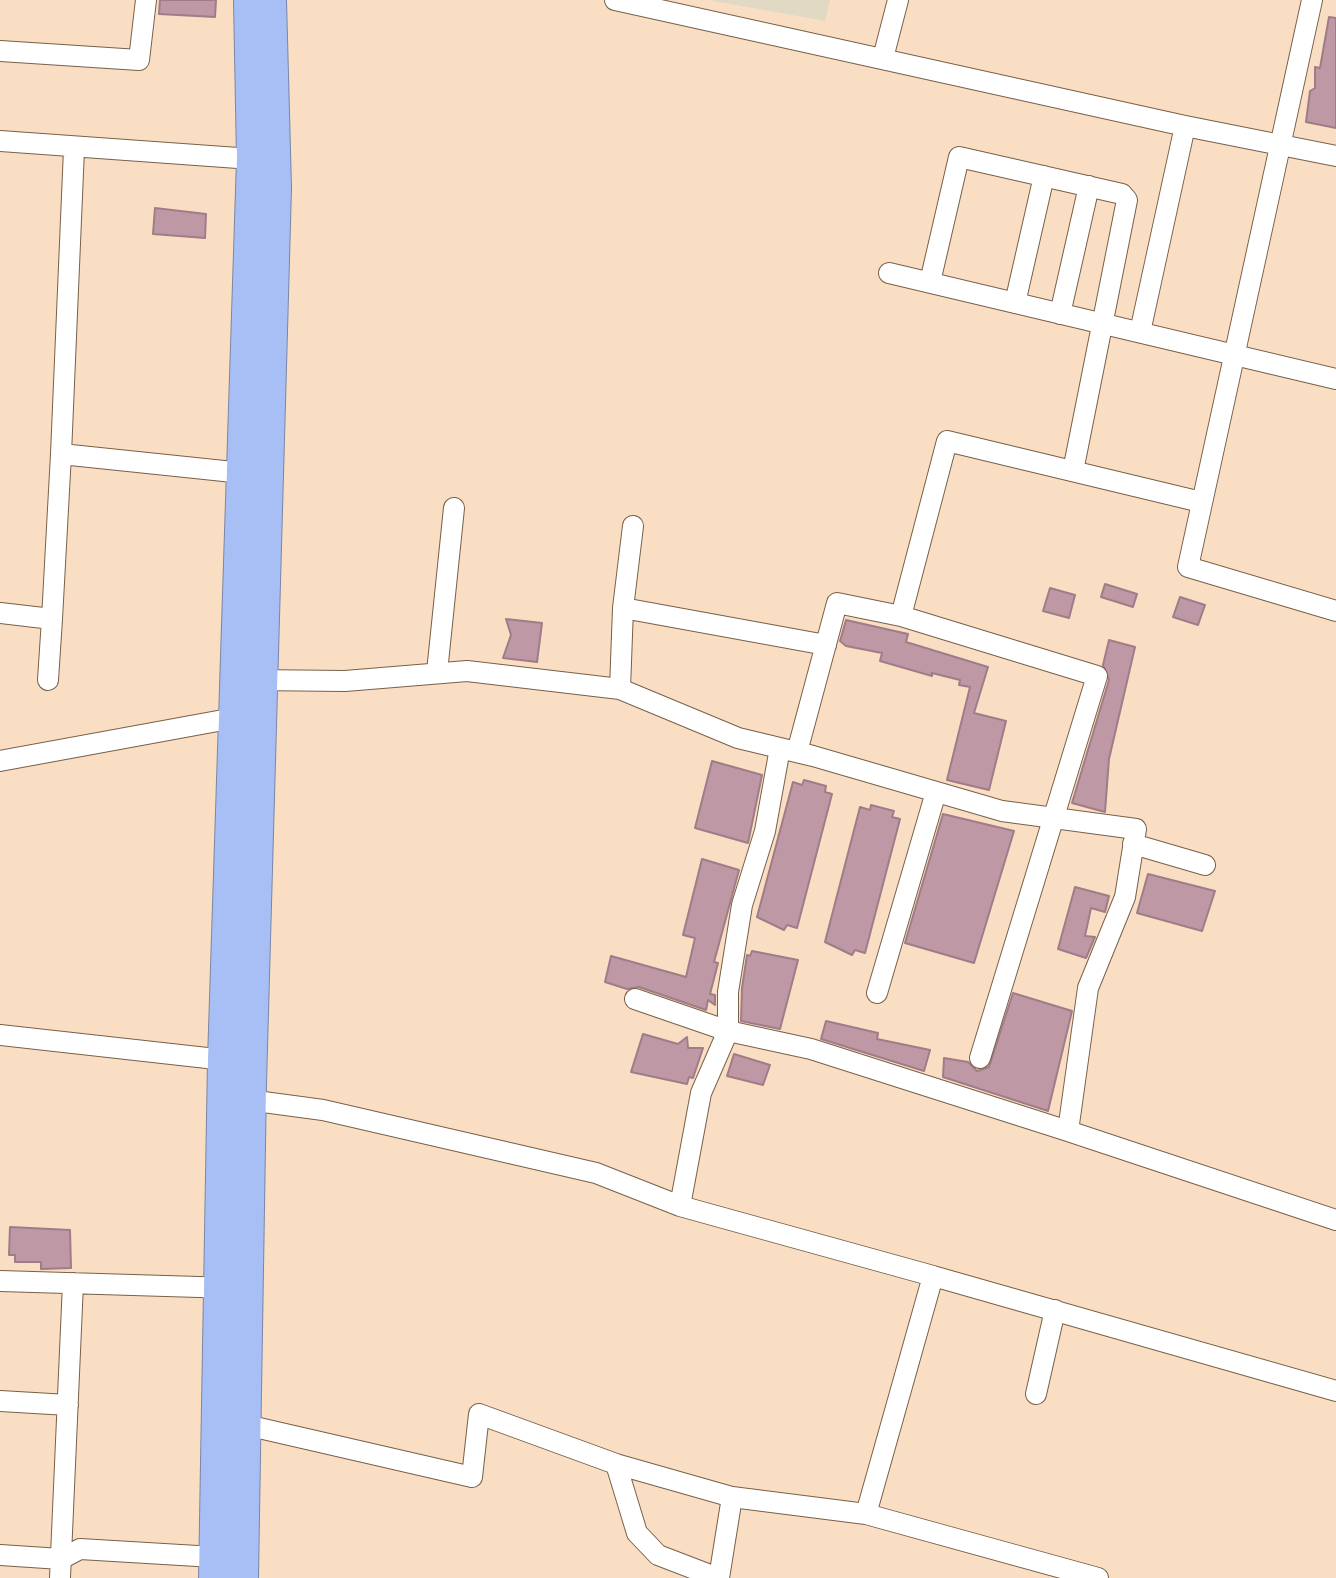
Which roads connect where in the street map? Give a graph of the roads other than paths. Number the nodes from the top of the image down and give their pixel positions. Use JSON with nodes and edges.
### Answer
{"nodes":[{"id":1,"x":146,"y":0,"type":"edge"},
{"id":2,"x":249,"y":0,"type":"edge"},
{"id":3,"x":271,"y":0,"type":"edge"},
{"id":4,"x":615,"y":0,"type":"edge"},
{"id":5,"x":898,"y":0,"type":"edge"},
{"id":6,"x":1312,"y":0,"type":"edge"},
{"id":7,"x":0,"y":51,"type":"edge"},
{"id":8,"x":883,"y":58,"type":"junction"},
{"id":9,"x":261,"y":74,"type":"junction"},
{"id":10,"x":1185,"y":126,"type":"junction"},
{"id":11,"x":0,"y":141,"type":"edge"},
{"id":12,"x":1282,"y":144,"type":"junction"},
{"id":13,"x":74,"y":149,"type":"junction"},
{"id":14,"x":1336,"y":156,"type":"edge"},
{"id":15,"x":252,"y":159,"type":"junction"},
{"id":16,"x":1044,"y":176,"type":"junction"},
{"id":17,"x":1089,"y":186,"type":"junction"},
{"id":18,"x":889,"y":273,"type":"dead end"},
{"id":19,"x":930,"y":282,"type":"junction"},
{"id":20,"x":1015,"y":303,"type":"junction"},
{"id":21,"x":1060,"y":314,"type":"junction"},
{"id":22,"x":1104,"y":324,"type":"junction"},
{"id":23,"x":1140,"y":332,"type":"junction"},
{"id":24,"x":1232,"y":355,"type":"junction"},
{"id":25,"x":1336,"y":379,"type":"edge"},
{"id":26,"x":61,"y":454,"type":"junction"},
{"id":27,"x":1073,"y":471,"type":"junction"},
{"id":28,"x":243,"y":473,"type":"junction"},
{"id":29,"x":1201,"y":502,"type":"junction"},
{"id":30,"x":454,"y":508,"type":"dead end"},
{"id":31,"x":633,"y":526,"type":"dead end"},
{"id":32,"x":623,"y":608,"type":"junction"},
{"id":33,"x":1336,"y":611,"type":"edge"},
{"id":34,"x":0,"y":613,"type":"edge"},
{"id":35,"x":901,"y":616,"type":"junction"},
{"id":36,"x":52,"y":619,"type":"junction"},
{"id":37,"x":826,"y":645,"type":"junction"},
{"id":38,"x":437,"y":672,"type":"junction"},
{"id":39,"x":48,"y":680,"type":"dead end"},
{"id":40,"x":248,"y":680,"type":"junction"},
{"id":41,"x":620,"y":689,"type":"junction"},
{"id":42,"x":247,"y":716,"type":"junction"},
{"id":43,"x":788,"y":750,"type":"junction"},
{"id":44,"x":0,"y":761,"type":"edge"},
{"id":45,"x":936,"y":792,"type":"junction"},
{"id":46,"x":1052,"y":818,"type":"junction"},
{"id":47,"x":1133,"y":844,"type":"junction"},
{"id":48,"x":1205,"y":865,"type":"dead end"},
{"id":49,"x":877,"y":993,"type":"dead end"},
{"id":50,"x":635,"y":999,"type":"dead end"},
{"id":51,"x":728,"y":1031,"type":"junction"},
{"id":52,"x":0,"y":1035,"type":"edge"},
{"id":53,"x":980,"y":1058,"type":"dead end"},
{"id":54,"x":237,"y":1061,"type":"junction"},
{"id":55,"x":236,"y":1099,"type":"junction"},
{"id":56,"x":1068,"y":1131,"type":"junction"},
{"id":57,"x":680,"y":1206,"type":"junction"},
{"id":58,"x":1336,"y":1220,"type":"edge"},
{"id":59,"x":933,"y":1276,"type":"junction"},
{"id":60,"x":0,"y":1281,"type":"edge"},
{"id":61,"x":73,"y":1283,"type":"junction"},
{"id":62,"x":234,"y":1288,"type":"junction"},
{"id":63,"x":1055,"y":1310,"type":"junction"},
{"id":64,"x":1336,"y":1391,"type":"edge"},
{"id":65,"x":1036,"y":1394,"type":"dead end"},
{"id":66,"x":0,"y":1401,"type":"edge"},
{"id":67,"x":68,"y":1405,"type":"junction"},
{"id":68,"x":246,"y":1425,"type":"junction"},
{"id":69,"x":616,"y":1464,"type":"junction"},
{"id":70,"x":732,"y":1497,"type":"junction"},
{"id":71,"x":866,"y":1514,"type":"junction"},
{"id":72,"x":0,"y":1555,"type":"edge"},
{"id":73,"x":60,"y":1568,"type":"edge"},
{"id":74,"x":233,"y":1573,"type":"edge"},
{"id":75,"x":718,"y":1578,"type":"edge"},
{"id":76,"x":1098,"y":1578,"type":"edge"}],
"edges":[{"from":1,"to":7,"type":"street"},
{"from":2,"to":9,"type":"highway"},
{"from":3,"to":9,"type":"highway"},
{"from":4,"to":8,"type":"street"},
{"from":5,"to":8,"type":"street"},
{"from":6,"to":12,"type":"street"},
{"from":8,"to":10,"type":"street"},
{"from":9,"to":15,"type":"highway"},
{"from":9,"to":40,"type":"highway"},
{"from":10,"to":12,"type":"street"},
{"from":10,"to":23,"type":"street"},
{"from":11,"to":13,"type":"street"},
{"from":12,"to":14,"type":"street"},
{"from":12,"to":24,"type":"street"},
{"from":13,"to":15,"type":"street"},
{"from":13,"to":26,"type":"street"},
{"from":15,"to":28,"type":"highway"},
{"from":16,"to":17,"type":"street"},
{"from":16,"to":19,"type":"street"},
{"from":16,"to":20,"type":"street"},
{"from":17,"to":21,"type":"street"},
{"from":17,"to":22,"type":"street"},
{"from":18,"to":19,"type":"street"},
{"from":19,"to":20,"type":"street"},
{"from":20,"to":21,"type":"street"},
{"from":21,"to":22,"type":"street"},
{"from":22,"to":23,"type":"street"},
{"from":22,"to":27,"type":"street"},
{"from":23,"to":24,"type":"street"},
{"from":24,"to":25,"type":"street"},
{"from":24,"to":29,"type":"street"},
{"from":26,"to":28,"type":"street"},
{"from":26,"to":36,"type":"street"},
{"from":27,"to":29,"type":"street"},
{"from":27,"to":35,"type":"street"},
{"from":28,"to":40,"type":"highway"},
{"from":29,"to":33,"type":"street"},
{"from":30,"to":38,"type":"street"},
{"from":31,"to":32,"type":"street"},
{"from":32,"to":37,"type":"street"},
{"from":32,"to":41,"type":"street"},
{"from":34,"to":36,"type":"street"},
{"from":35,"to":37,"type":"street"},
{"from":35,"to":46,"type":"street"},
{"from":36,"to":39,"type":"street"},
{"from":37,"to":43,"type":"street"},
{"from":38,"to":40,"type":"street"},
{"from":38,"to":41,"type":"street"},
{"from":40,"to":42,"type":"highway"},
{"from":41,"to":43,"type":"street"},
{"from":42,"to":44,"type":"street"},
{"from":42,"to":54,"type":"highway"},
{"from":43,"to":45,"type":"street"},
{"from":43,"to":51,"type":"street"},
{"from":45,"to":46,"type":"street"},
{"from":45,"to":49,"type":"street"},
{"from":46,"to":47,"type":"street"},
{"from":46,"to":53,"type":"street"},
{"from":47,"to":48,"type":"street"},
{"from":47,"to":56,"type":"street"},
{"from":50,"to":51,"type":"street"},
{"from":51,"to":56,"type":"street"},
{"from":51,"to":57,"type":"street"},
{"from":52,"to":54,"type":"street"},
{"from":54,"to":55,"type":"highway"},
{"from":55,"to":57,"type":"street"},
{"from":55,"to":62,"type":"highway"},
{"from":56,"to":58,"type":"street"},
{"from":57,"to":59,"type":"street"},
{"from":59,"to":63,"type":"street"},
{"from":59,"to":71,"type":"street"},
{"from":60,"to":61,"type":"street"},
{"from":61,"to":62,"type":"street"},
{"from":61,"to":67,"type":"street"},
{"from":62,"to":68,"type":"highway"},
{"from":62,"to":74,"type":"highway"},
{"from":63,"to":64,"type":"street"},
{"from":63,"to":65,"type":"street"},
{"from":66,"to":67,"type":"street"},
{"from":67,"to":73,"type":"street"},
{"from":68,"to":69,"type":"street"},
{"from":68,"to":74,"type":"highway"},
{"from":69,"to":70,"type":"street"},
{"from":69,"to":75,"type":"street"},
{"from":70,"to":71,"type":"street"},
{"from":70,"to":75,"type":"street"},
{"from":71,"to":76,"type":"street"},
{"from":72,"to":73,"type":"street"},
{"from":73,"to":74,"type":"street"}]}
